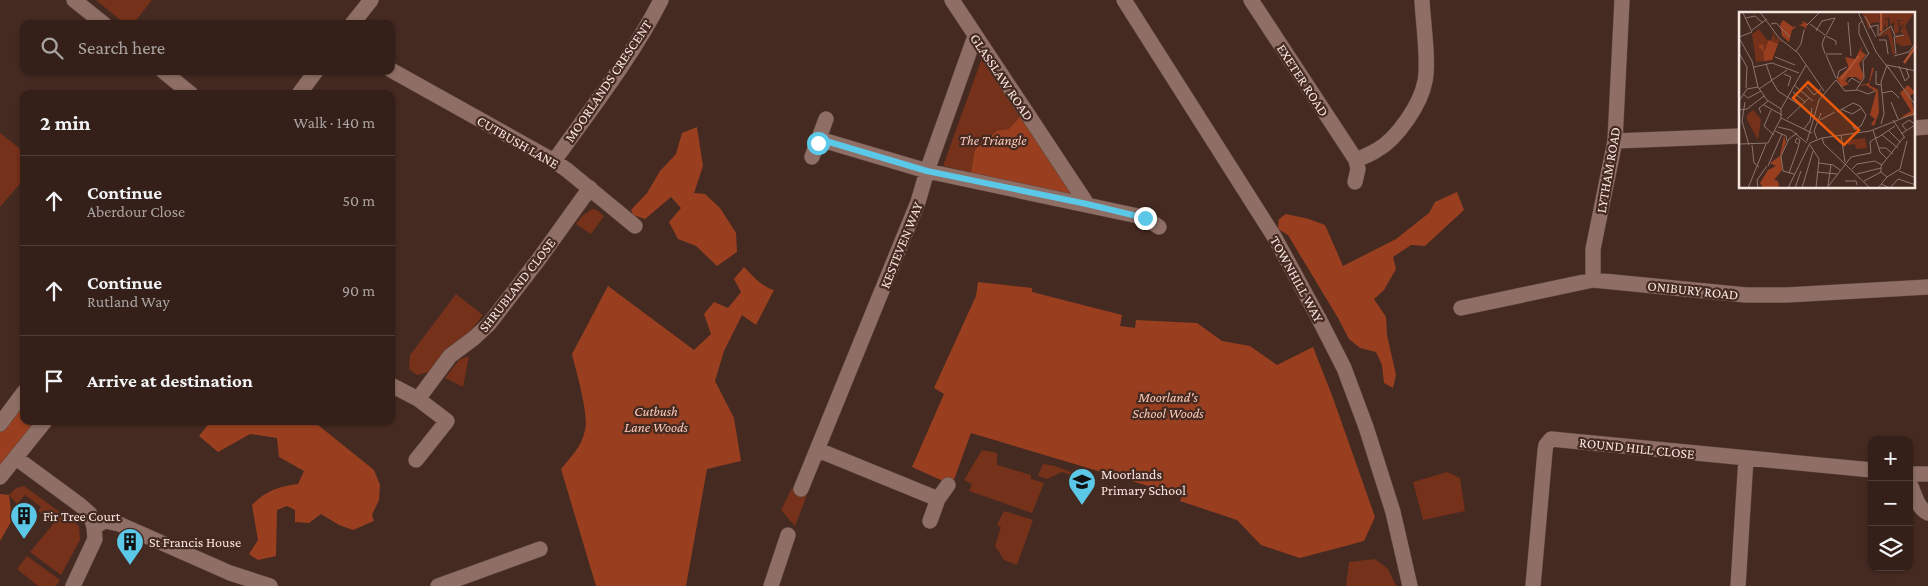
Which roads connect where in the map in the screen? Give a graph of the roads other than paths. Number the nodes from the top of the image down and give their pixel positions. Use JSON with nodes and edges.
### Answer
{"nodes":[{"id":1,"x":74,"y":0,"type":"edge"},
{"id":2,"x":371,"y":0,"type":"edge"},
{"id":3,"x":661,"y":0,"type":"edge"},
{"id":4,"x":952,"y":0,"type":"edge"},
{"id":5,"x":1124,"y":0,"type":"edge"},
{"id":6,"x":1251,"y":0,"type":"edge"},
{"id":7,"x":1422,"y":0,"type":"edge"},
{"id":8,"x":1622,"y":0,"type":"edge"},
{"id":9,"x":99,"y":20,"type":"edge"},
{"id":10,"x":355,"y":20,"type":"edge"},
{"id":11,"x":975,"y":36,"type":"junction"},
{"id":12,"x":395,"y":72,"type":"edge"},
{"id":13,"x":168,"y":75,"type":"edge"},
{"id":14,"x":313,"y":75,"type":"edge"},
{"id":15,"x":186,"y":90,"type":"edge"},
{"id":16,"x":301,"y":90,"type":"edge"},
{"id":17,"x":826,"y":120,"type":"dead end"},
{"id":18,"x":1739,"y":136,"type":"edge"},
{"id":19,"x":819,"y":139,"type":"junction"},
{"id":20,"x":1615,"y":140,"type":"junction"},
{"id":21,"x":812,"y":157,"type":"dead end"},
{"id":22,"x":1356,"y":160,"type":"junction"},
{"id":23,"x":554,"y":162,"type":"junction"},
{"id":24,"x":927,"y":171,"type":"junction"},
{"id":25,"x":1355,"y":182,"type":"dead end"},
{"id":26,"x":590,"y":188,"type":"junction"},
{"id":27,"x":1087,"y":204,"type":"junction"},
{"id":28,"x":636,"y":226,"type":"dead end"},
{"id":29,"x":1159,"y":228,"type":"dead end"},
{"id":30,"x":1593,"y":280,"type":"junction"},
{"id":31,"x":1928,"y":287,"type":"edge"},
{"id":32,"x":1461,"y":308,"type":"dead end"},
{"id":33,"x":395,"y":387,"type":"edge"},
{"id":34,"x":20,"y":397,"type":"edge"},
{"id":35,"x":418,"y":399,"type":"junction"},
{"id":36,"x":0,"y":424,"type":"edge"},
{"id":37,"x":42,"y":425,"type":"edge"},
{"id":38,"x":818,"y":450,"type":"junction"},
{"id":39,"x":16,"y":458,"type":"junction"},
{"id":40,"x":1746,"y":458,"type":"junction"},
{"id":41,"x":416,"y":460,"type":"dead end"},
{"id":42,"x":1868,"y":470,"type":"edge"},
{"id":43,"x":2,"y":473,"type":"edge"},
{"id":44,"x":1913,"y":474,"type":"edge"},
{"id":45,"x":1928,"y":474,"type":"edge"},
{"id":46,"x":948,"y":485,"type":"dead end"},
{"id":47,"x":802,"y":490,"type":"dead end"},
{"id":48,"x":1913,"y":492,"type":"edge"},
{"id":49,"x":938,"y":499,"type":"junction"},
{"id":50,"x":1928,"y":513,"type":"edge"},
{"id":51,"x":930,"y":521,"type":"dead end"},
{"id":52,"x":94,"y":527,"type":"junction"},
{"id":53,"x":788,"y":535,"type":"dead end"},
{"id":54,"x":540,"y":549,"type":"dead end"},
{"id":55,"x":73,"y":586,"type":"edge"},
{"id":56,"x":270,"y":586,"type":"edge"},
{"id":57,"x":438,"y":586,"type":"edge"},
{"id":58,"x":771,"y":586,"type":"edge"},
{"id":59,"x":1410,"y":586,"type":"edge"},
{"id":60,"x":1533,"y":586,"type":"edge"},
{"id":61,"x":1738,"y":586,"type":"edge"}],
"edges":[{"from":1,"to":9,"type":"street"},
{"from":2,"to":10,"type":"street"},
{"from":3,"to":23,"type":"street","name":"MOORLANDS CRESCENT"},
{"from":4,"to":11,"type":"street","name":"GLASSLAW ROAD"},
{"from":5,"to":59,"type":"street","name":"TOWNHILL WAY"},
{"from":6,"to":22,"type":"street","name":"EXETER ROAD"},
{"from":7,"to":22,"type":"street"},
{"from":8,"to":20,"type":"street","name":"LYTHAM ROAD"},
{"from":11,"to":24,"type":"street","name":"KESTEVEN WAY"},
{"from":11,"to":27,"type":"street","name":"GLASSLAW ROAD"},
{"from":12,"to":23,"type":"street","name":"CUTBUSH LANE"},
{"from":13,"to":15,"type":"street"},
{"from":14,"to":16,"type":"street"},
{"from":17,"to":19,"type":"street"},
{"from":18,"to":20,"type":"street"},
{"from":19,"to":21,"type":"street"},
{"from":19,"to":24,"type":"street"},
{"from":20,"to":30,"type":"street","name":"LYTHAM ROAD"},
{"from":22,"to":25,"type":"street"},
{"from":23,"to":26,"type":"street","name":"CUTBUSH LANE"},
{"from":24,"to":27,"type":"street"},
{"from":24,"to":38,"type":"street","name":"KESTEVEN WAY"},
{"from":26,"to":28,"type":"street","name":"CUTBUSH LANE"},
{"from":26,"to":35,"type":"street","name":"SHRUBLAND CLOSE"},
{"from":27,"to":29,"type":"street"},
{"from":30,"to":31,"type":"street","name":"ONIBURY ROAD"},
{"from":30,"to":32,"type":"street","name":"ONIBURY ROAD"},
{"from":33,"to":35,"type":"street"},
{"from":34,"to":36,"type":"street"},
{"from":35,"to":41,"type":"street"},
{"from":37,"to":39,"type":"street"},
{"from":38,"to":47,"type":"street","name":"KESTEVEN WAY"},
{"from":38,"to":49,"type":"street"},
{"from":39,"to":43,"type":"street"},
{"from":39,"to":52,"type":"street"},
{"from":40,"to":42,"type":"street","name":"ROUND HILL CLOSE"},
{"from":40,"to":60,"type":"street","name":"ROUND HILL CLOSE"},
{"from":40,"to":61,"type":"street"},
{"from":44,"to":45,"type":"street"},
{"from":46,"to":49,"type":"street"},
{"from":48,"to":50,"type":"street"},
{"from":49,"to":51,"type":"street"},
{"from":52,"to":55,"type":"street"},
{"from":52,"to":56,"type":"street"},
{"from":53,"to":58,"type":"street"},
{"from":54,"to":57,"type":"street"}]}
